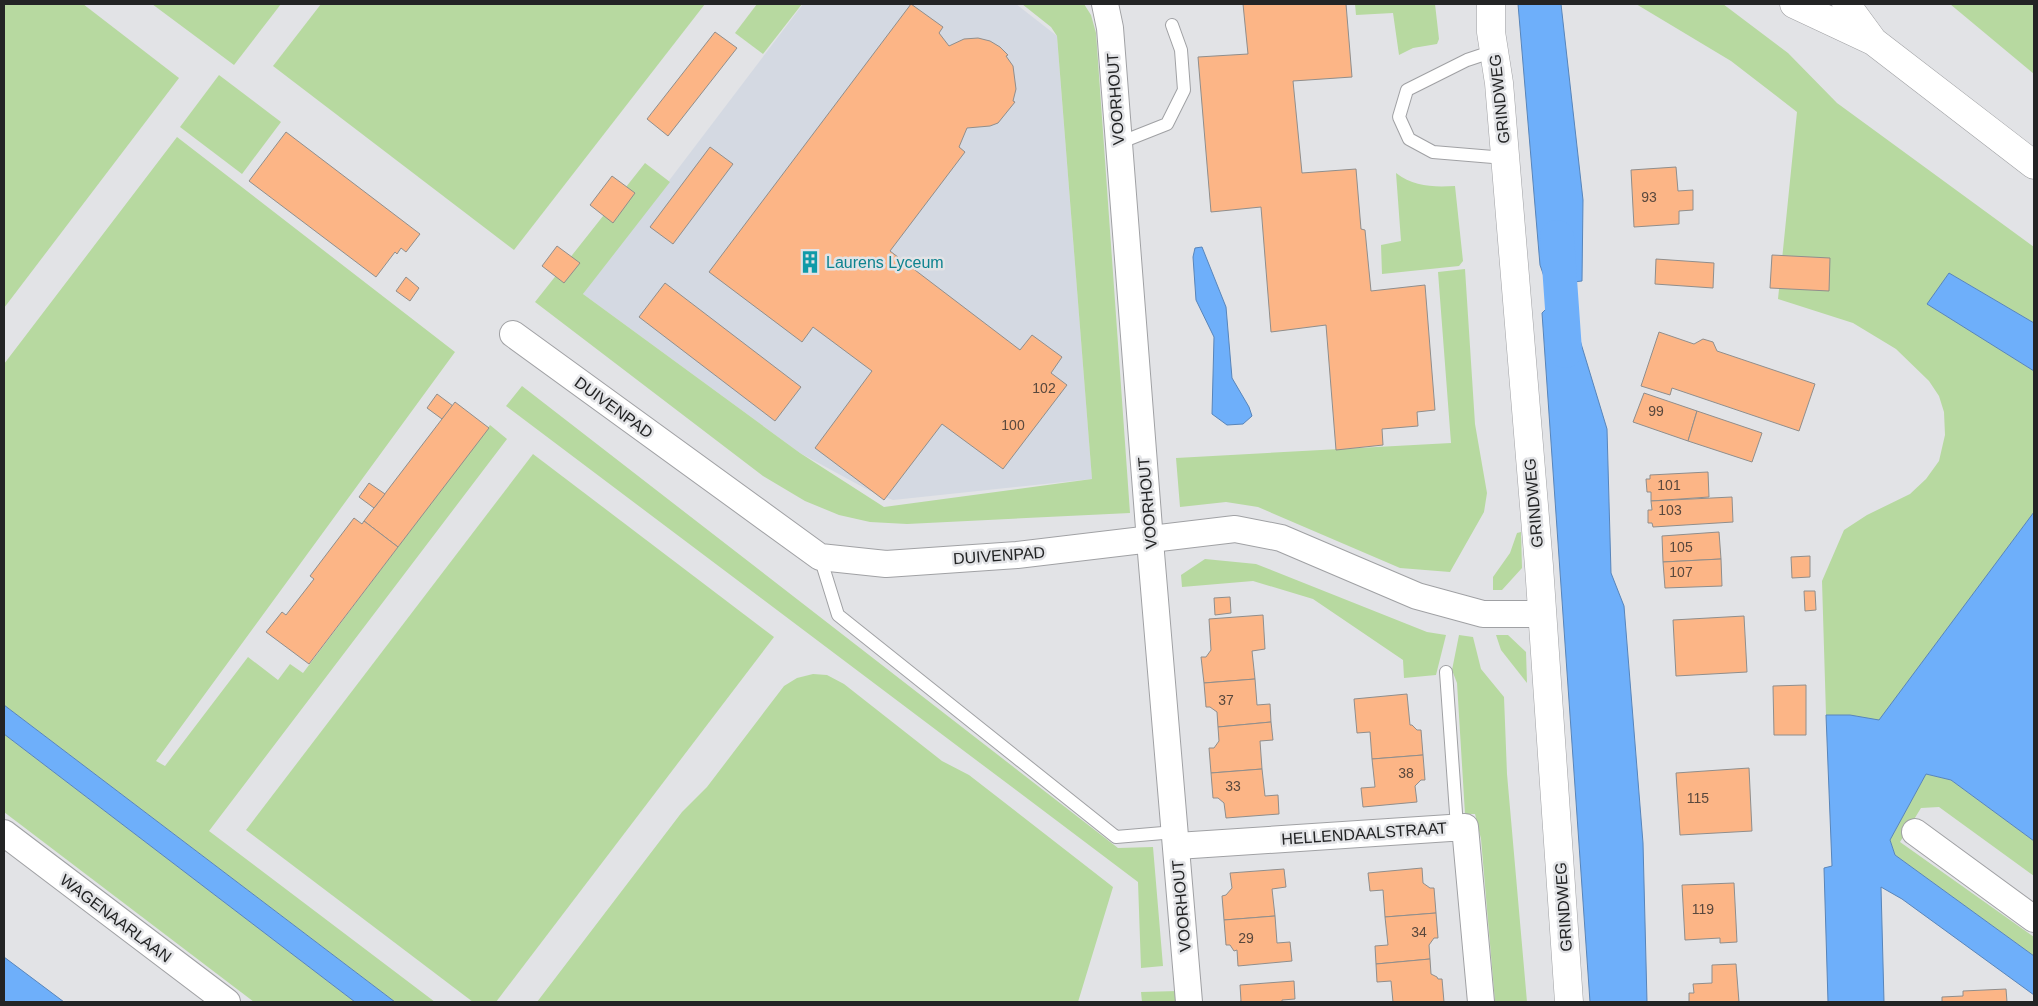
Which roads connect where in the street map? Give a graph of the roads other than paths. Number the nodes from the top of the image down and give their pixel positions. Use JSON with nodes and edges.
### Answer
{"nodes":[{"id":1,"x":1105,"y":4,"type":"edge"},
{"id":2,"x":1491,"y":4,"type":"edge"},
{"id":3,"x":1794,"y":4,"type":"edge"},
{"id":4,"x":1846,"y":4,"type":"edge"},
{"id":5,"x":1172,"y":24,"type":"dead end"},
{"id":6,"x":1873,"y":41,"type":"junction"},
{"id":7,"x":1494,"y":51,"type":"junction"},
{"id":8,"x":1119,"y":143,"type":"junction"},
{"id":9,"x":1505,"y":158,"type":"junction"},
{"id":10,"x":2034,"y":164,"type":"edge"},
{"id":11,"x":513,"y":334,"type":"dead end"},
{"id":12,"x":1150,"y":541,"type":"junction"},
{"id":13,"x":820,"y":557,"type":"junction"},
{"id":14,"x":1542,"y":614,"type":"junction"},
{"id":15,"x":1446,"y":672,"type":"dead end"},
{"id":16,"x":1458,"y":827,"type":"junction"},
{"id":17,"x":1915,"y":832,"type":"dead end"},
{"id":18,"x":4,"y":833,"type":"edge"},
{"id":19,"x":1176,"y":839,"type":"junction"},
{"id":20,"x":2034,"y":919,"type":"edge"},
{"id":21,"x":227,"y":1002,"type":"edge"},
{"id":22,"x":1189,"y":1002,"type":"edge"},
{"id":23,"x":1481,"y":1002,"type":"edge"},
{"id":24,"x":1569,"y":1002,"type":"edge"}],
"edges":[{"from":1,"to":8,"type":"street","name":"VOORHOUT"},
{"from":2,"to":7,"type":"street","name":"GRINDWEG"},
{"from":3,"to":6,"type":"street"},
{"from":4,"to":6,"type":"street"},
{"from":5,"to":8,"type":"lane"},
{"from":6,"to":10,"type":"street"},
{"from":7,"to":9,"type":"street","name":"GRINDWEG"},
{"from":7,"to":9,"type":"lane"},
{"from":8,"to":12,"type":"street","name":"VOORHOUT"},
{"from":9,"to":14,"type":"street","name":"GRINDWEG"},
{"from":11,"to":13,"type":"street","name":"DUIVENPAD"},
{"from":12,"to":13,"type":"street","name":"DUIVENPAD"},
{"from":12,"to":14,"type":"street","name":"DUIVENPAD"},
{"from":12,"to":19,"type":"street","name":"VOORHOUT"},
{"from":13,"to":19,"type":"lane"},
{"from":14,"to":24,"type":"street","name":"GRINDWEG"},
{"from":15,"to":16,"type":"lane"},
{"from":16,"to":19,"type":"street","name":"HELLENDAALSTRAAT"},
{"from":16,"to":23,"type":"street","name":"HELLENDAALSTRAAT"},
{"from":17,"to":20,"type":"street"},
{"from":18,"to":21,"type":"street","name":"WAGENAARLAAN"},
{"from":19,"to":22,"type":"street","name":"VOORHOUT"}]}
